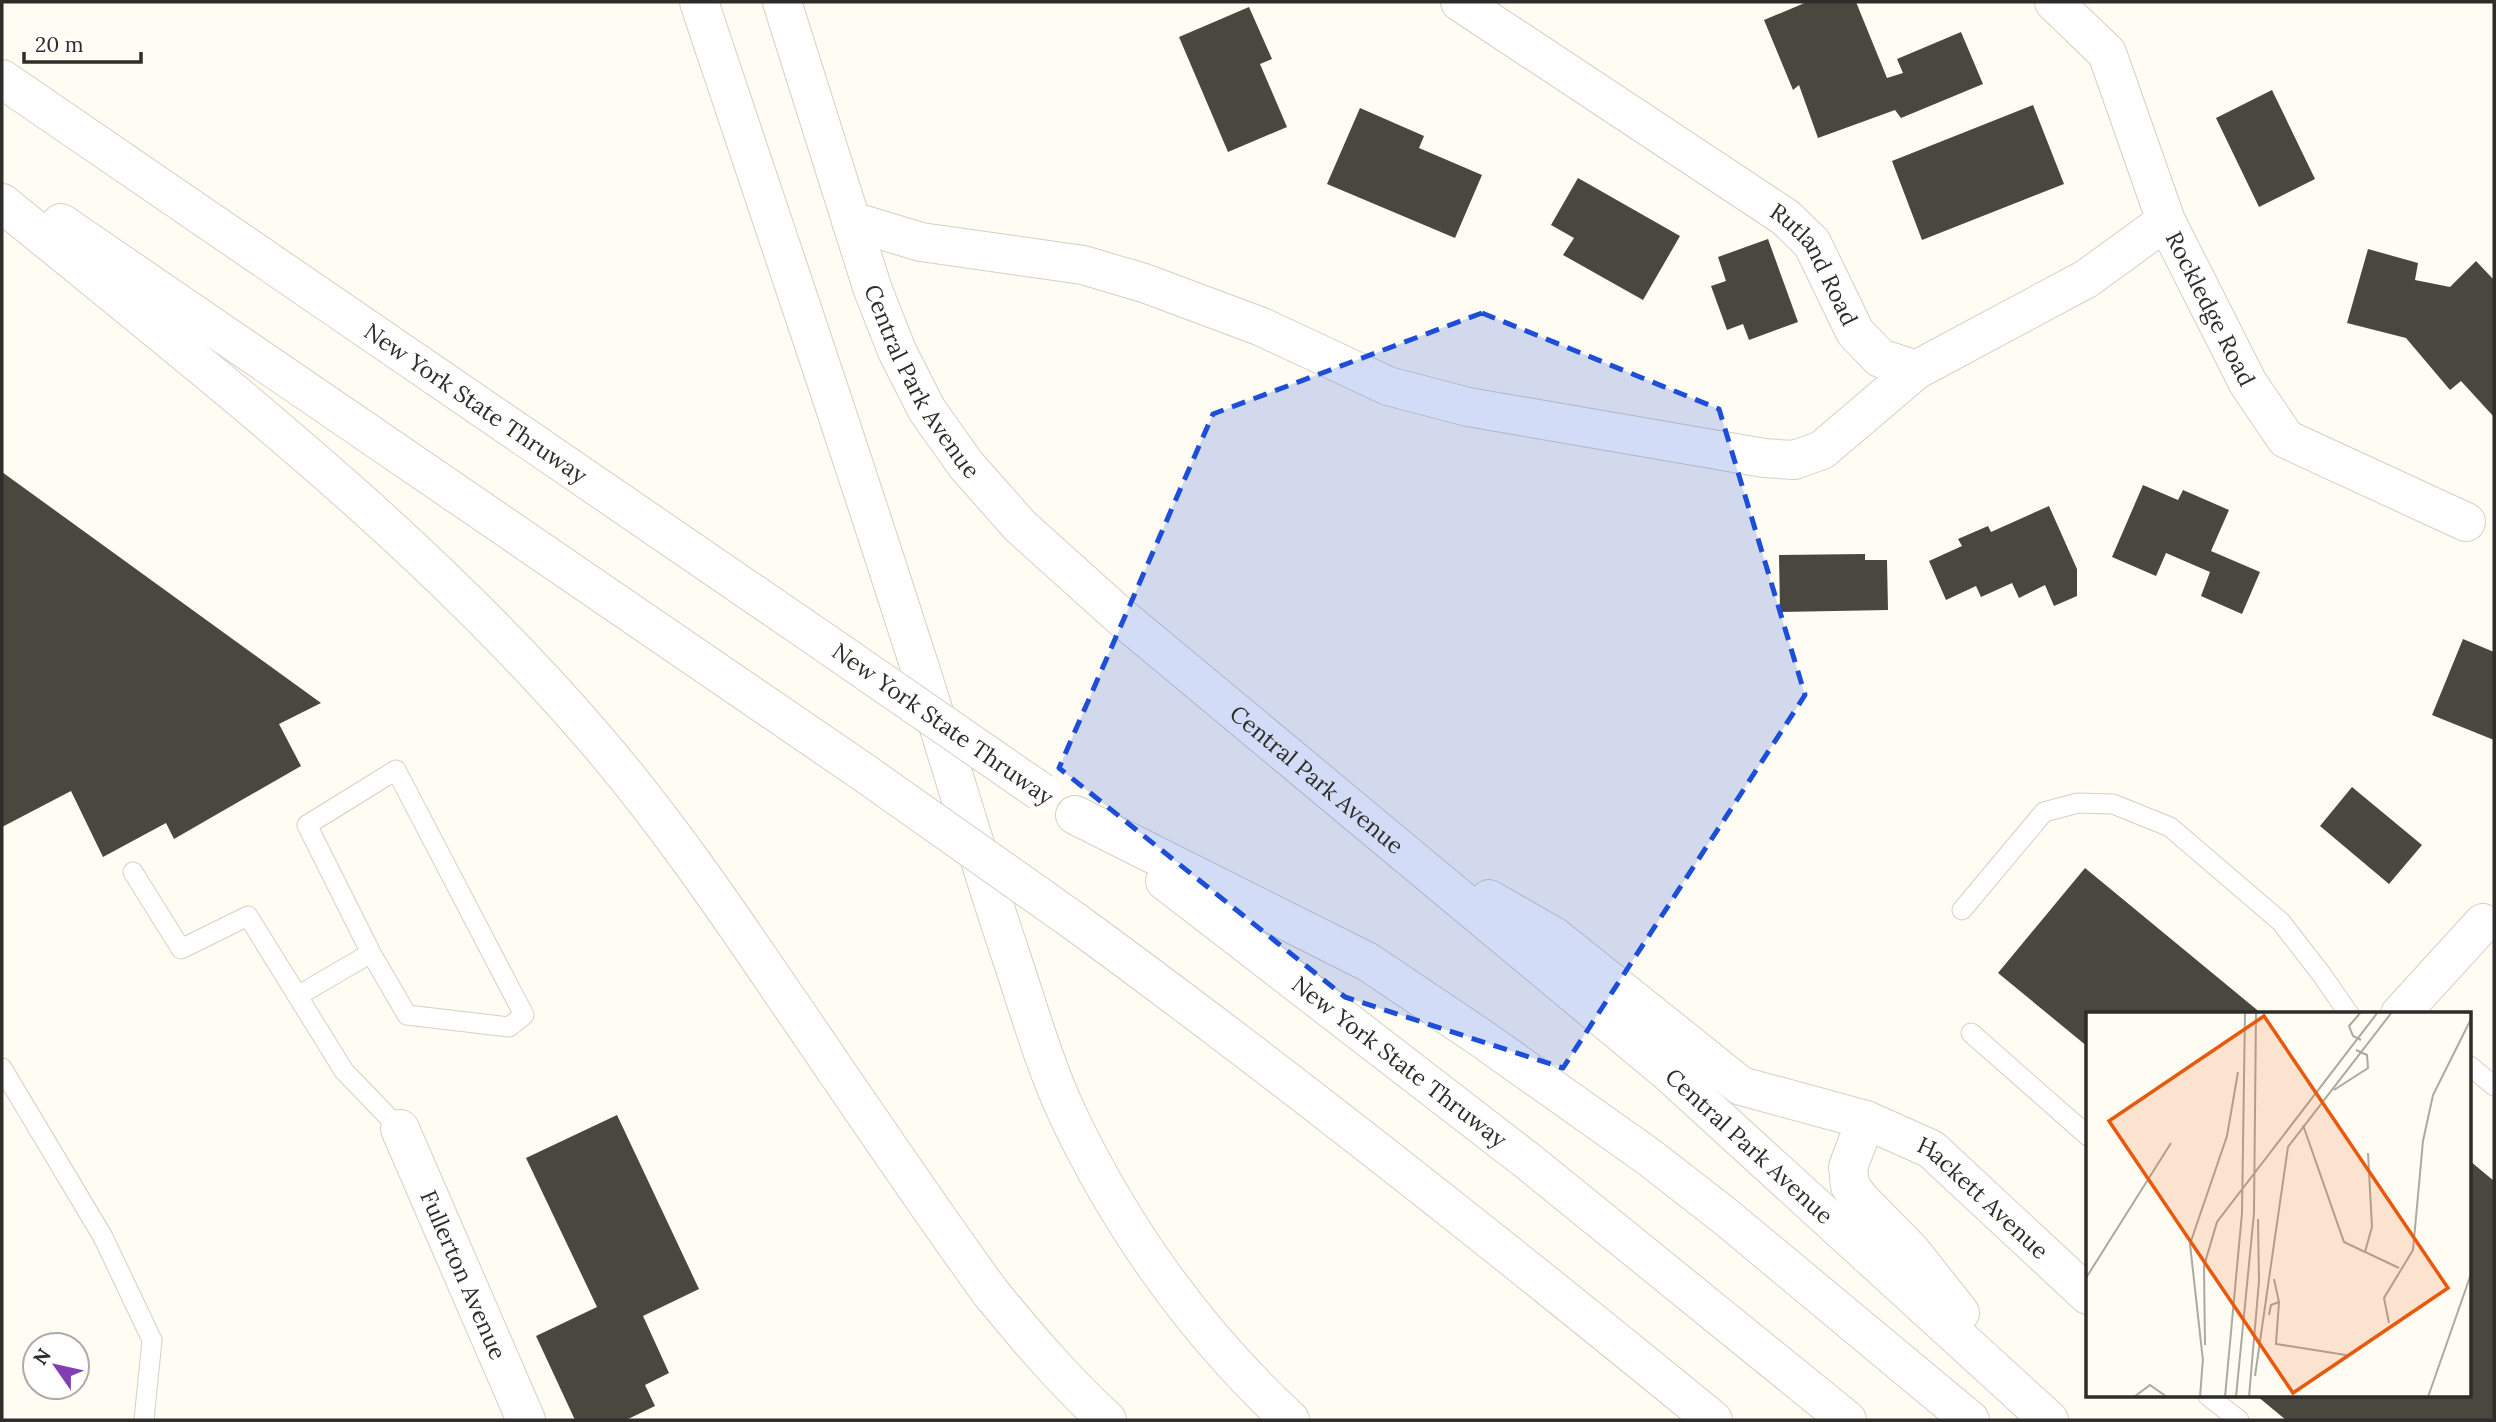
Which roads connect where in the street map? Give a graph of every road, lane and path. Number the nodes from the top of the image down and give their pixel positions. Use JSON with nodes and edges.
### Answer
{"nodes":[{"id":1,"x":699,"y":2,"type":"edge"},
{"id":2,"x":782,"y":2,"type":"edge"},
{"id":3,"x":1460,"y":2,"type":"edge"},
{"id":4,"x":2054,"y":2,"type":"edge"},
{"id":5,"x":2,"y":79,"type":"edge"},
{"id":6,"x":2,"y":183,"type":"edge"},
{"id":7,"x":2,"y":203,"type":"edge"},
{"id":8,"x":851,"y":221,"type":"junction"},
{"id":9,"x":2166,"y":221,"type":"junction"},
{"id":10,"x":1916,"y":370,"type":"junction"},
{"id":11,"x":2466,"y":522,"type":"dead end"},
{"id":12,"x":1075,"y":815,"type":"junction"},
{"id":13,"x":1396,"y":846,"type":"junction"},
{"id":14,"x":133,"y":872,"type":"dead end"},
{"id":15,"x":1962,"y":910,"type":"dead end"},
{"id":16,"x":2489,"y":927,"type":"edge"},
{"id":17,"x":371,"y":953,"type":"junction"},
{"id":18,"x":299,"y":995,"type":"junction"},
{"id":19,"x":2348,"y":1012,"type":"edge"},
{"id":20,"x":2405,"y":1012,"type":"edge"},
{"id":21,"x":1971,"y":1033,"type":"dead end"},
{"id":22,"x":2,"y":1068,"type":"edge"},
{"id":23,"x":2472,"y":1068,"type":"edge"},
{"id":24,"x":2494,"y":1086,"type":"edge"},
{"id":25,"x":1866,"y":1120,"type":"junction"},
{"id":26,"x":400,"y":1129,"type":"joint"},
{"id":27,"x":2086,"y":1134,"type":"edge"},
{"id":28,"x":2086,"y":1293,"type":"edge"},
{"id":29,"x":2211,"y":1398,"type":"edge"},
{"id":30,"x":2042,"y":1414,"type":"edge"},
{"id":31,"x":145,"y":1420,"type":"edge"},
{"id":32,"x":526,"y":1420,"type":"edge"},
{"id":33,"x":1107,"y":1420,"type":"edge"},
{"id":34,"x":1290,"y":1420,"type":"edge"},
{"id":35,"x":1713,"y":1420,"type":"edge"},
{"id":36,"x":1847,"y":1420,"type":"edge"},
{"id":37,"x":1970,"y":1420,"type":"edge"},
{"id":38,"x":2239,"y":1420,"type":"edge"}],
"edges":[{"from":1,"to":34,"type":"main road"},
{"from":2,"to":8,"type":"main road","name":"Central Park Avenue"},
{"from":3,"to":10,"type":"main road","name":"Rutland Road"},
{"from":4,"to":9,"type":"main road","name":"Rockledge Road"},
{"from":5,"to":12,"type":"main road","name":"New York State Thruway","bridge":true},
{"from":6,"to":35,"type":"main road","bridge":true},
{"from":7,"to":33,"type":"main road"},
{"from":8,"to":10,"type":"main road"},
{"from":8,"to":13,"type":"main road","name":"Central Park Avenue"},
{"from":9,"to":10,"type":"main road"},
{"from":9,"to":11,"type":"main road","name":"Rockledge Road"},
{"from":12,"to":36,"type":"main road","name":"New York State Thruway"},
{"from":12,"to":37,"type":"main road"},
{"from":13,"to":25,"type":"main road","name":"Hackett Avenue"},
{"from":13,"to":30,"type":"main road","name":"Central Park Avenue"},
{"from":14,"to":18,"type":"lane"},
{"from":15,"to":19,"type":"lane"},
{"from":16,"to":20,"type":"main road"},
{"from":17,"to":17,"type":"lane"},
{"from":17,"to":18,"type":"lane"},
{"from":18,"to":26,"type":"lane"},
{"from":21,"to":27,"type":"lane"},
{"from":22,"to":31,"type":"lane"},
{"from":23,"to":24,"type":"lane"},
{"from":25,"to":28,"type":"main road","name":"Hackett Avenue"},
{"from":25,"to":30,"type":"main road"},
{"from":26,"to":32,"type":"main road","name":"Fullerton Avenue"},
{"from":29,"to":38,"type":"lane"}]}
